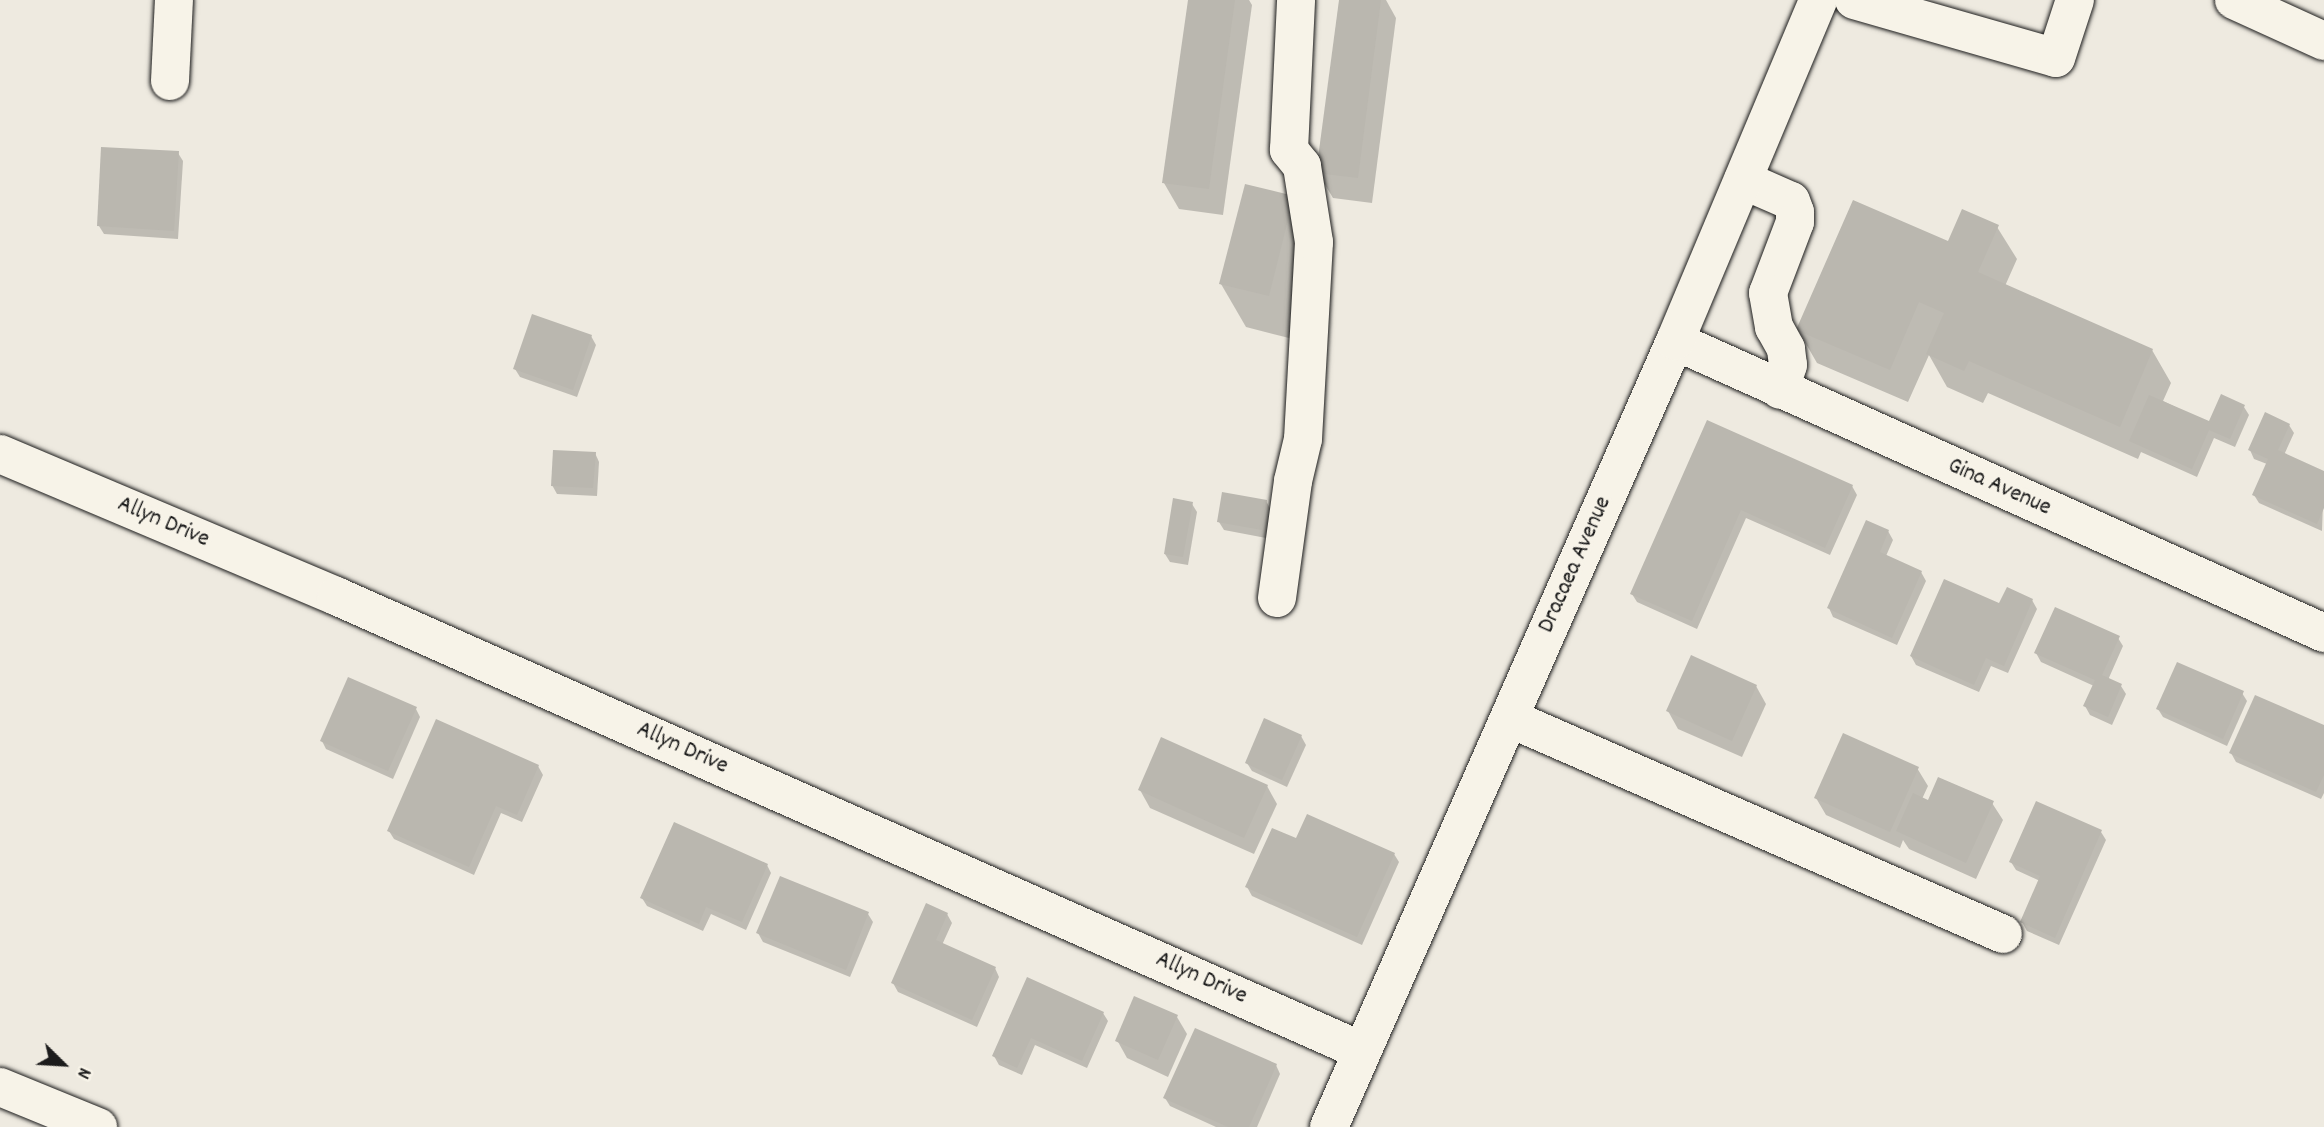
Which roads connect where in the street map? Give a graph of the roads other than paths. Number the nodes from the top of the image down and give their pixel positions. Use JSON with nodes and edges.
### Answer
{"nodes":[{"id":1,"x":174,"y":0,"type":"edge"},
{"id":2,"x":1296,"y":0,"type":"edge"},
{"id":3,"x":1818,"y":0,"type":"edge"},
{"id":4,"x":1854,"y":0,"type":"edge"},
{"id":5,"x":2075,"y":0,"type":"edge"},
{"id":6,"x":2234,"y":0,"type":"edge"},
{"id":7,"x":2324,"y":41,"type":"edge"},
{"id":8,"x":170,"y":81,"type":"dead end"},
{"id":9,"x":1743,"y":180,"type":"junction"},
{"id":10,"x":1675,"y":341,"type":"junction"},
{"id":11,"x":1780,"y":390,"type":"junction"},
{"id":12,"x":0,"y":454,"type":"edge"},
{"id":13,"x":1277,"y":598,"type":"dead end"},
{"id":14,"x":2324,"y":633,"type":"edge"},
{"id":15,"x":1509,"y":718,"type":"junction"},
{"id":16,"x":2003,"y":934,"type":"dead end"},
{"id":17,"x":1362,"y":1051,"type":"junction"},
{"id":18,"x":0,"y":1087,"type":"edge"},
{"id":19,"x":98,"y":1127,"type":"edge"},
{"id":20,"x":1329,"y":1127,"type":"edge"}],
"edges":[{"from":1,"to":8,"type":"street"},
{"from":2,"to":13,"type":"street"},
{"from":3,"to":9,"type":"street","name":"Dracaea Avenue"},
{"from":4,"to":5,"type":"street"},
{"from":6,"to":7,"type":"street"},
{"from":9,"to":10,"type":"street","name":"Dracaea Avenue"},
{"from":9,"to":11,"type":"street"},
{"from":10,"to":11,"type":"street","name":"Gina Avenue"},
{"from":10,"to":15,"type":"street","name":"Dracaea Avenue"},
{"from":11,"to":14,"type":"street","name":"Gina Avenue"},
{"from":12,"to":17,"type":"street","name":"Allyn Drive"},
{"from":15,"to":16,"type":"street"},
{"from":15,"to":17,"type":"street","name":"Dracaea Avenue"},
{"from":17,"to":20,"type":"street","name":"Dracaea Avenue"},
{"from":18,"to":19,"type":"street"}]}
